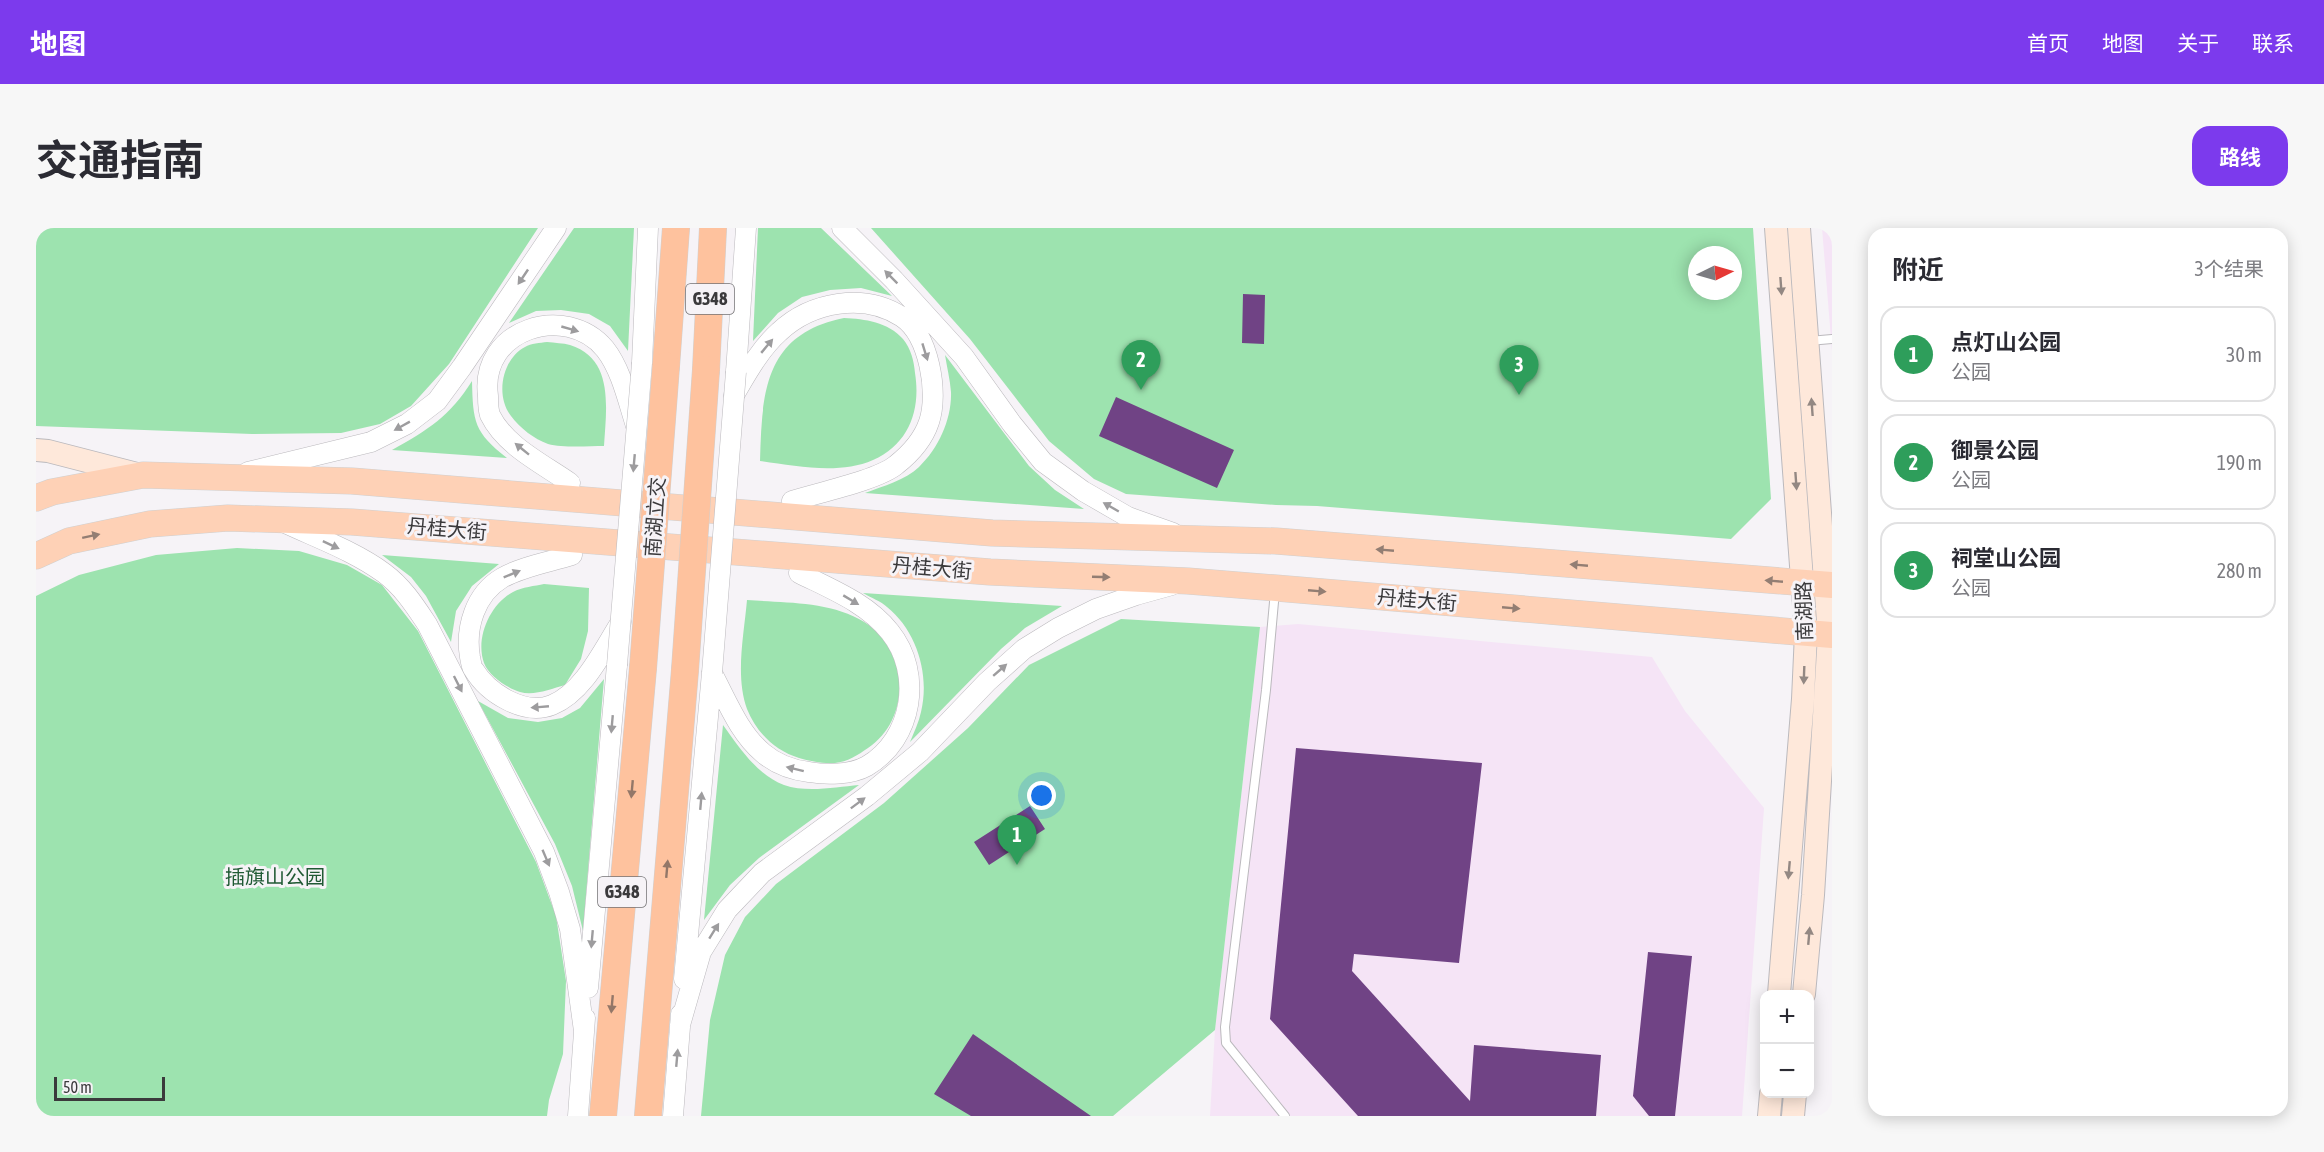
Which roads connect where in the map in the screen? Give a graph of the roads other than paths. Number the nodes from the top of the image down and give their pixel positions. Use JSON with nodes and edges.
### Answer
{"nodes":[{"id":1,"x":556,"y":228,"type":"edge"},
{"id":2,"x":648,"y":228,"type":"edge"},
{"id":3,"x":676,"y":228,"type":"edge"},
{"id":4,"x":713,"y":228,"type":"edge"},
{"id":5,"x":746,"y":228,"type":"edge"},
{"id":6,"x":842,"y":228,"type":"edge"},
{"id":7,"x":1776,"y":228,"type":"edge"},
{"id":8,"x":1799,"y":228,"type":"edge"},
{"id":9,"x":1832,"y":339,"type":"edge"},
{"id":10,"x":1808,"y":342,"type":"junction"},
{"id":11,"x":654,"y":364,"type":"junction"},
{"id":12,"x":734,"y":395,"type":"junction"},
{"id":13,"x":636,"y":426,"type":"junction"},
{"id":14,"x":36,"y":450,"type":"edge"},
{"id":15,"x":143,"y":475,"type":"junction"},
{"id":16,"x":224,"y":477,"type":"junction"},
{"id":17,"x":281,"y":479,"type":"junction"},
{"id":18,"x":570,"y":483,"type":"junction"},
{"id":19,"x":36,"y":498,"type":"edge"},
{"id":20,"x":792,"y":501,"type":"junction"},
{"id":21,"x":278,"y":520,"type":"junction"},
{"id":22,"x":320,"y":521,"type":"junction"},
{"id":23,"x":1067,"y":534,"type":"junction"},
{"id":24,"x":1184,"y":537,"type":"junction"},
{"id":25,"x":572,"y":555,"type":"junction"},
{"id":26,"x":36,"y":556,"type":"edge"},
{"id":27,"x":799,"y":573,"type":"junction"},
{"id":28,"x":1069,"y":576,"type":"junction"},
{"id":29,"x":1188,"y":581,"type":"junction"},
{"id":30,"x":1820,"y":584,"type":"edge"},
{"id":31,"x":1276,"y":588,"type":"junction"},
{"id":32,"x":621,"y":622,"type":"junction"},
{"id":33,"x":1822,"y":634,"type":"edge"},
{"id":34,"x":630,"y":667,"type":"junction"},
{"id":35,"x":712,"y":674,"type":"junction"},
{"id":36,"x":1779,"y":990,"type":"edge"},
{"id":37,"x":1804,"y":990,"type":"edge"},
{"id":38,"x":680,"y":1025,"type":"junction"},
{"id":39,"x":584,"y":1031,"type":"junction"},
{"id":40,"x":1771,"y":1098,"type":"edge"},
{"id":41,"x":1795,"y":1098,"type":"edge"},
{"id":42,"x":578,"y":1116,"type":"edge"},
{"id":43,"x":603,"y":1116,"type":"edge"},
{"id":44,"x":648,"y":1116,"type":"edge"},
{"id":45,"x":674,"y":1116,"type":"edge"},
{"id":46,"x":1285,"y":1116,"type":"edge"},
{"id":47,"x":1769,"y":1116,"type":"edge"},
{"id":48,"x":1793,"y":1116,"type":"edge"}],
"edges":[{"from":1,"to":16,"type":"street","one_way":true},
{"from":2,"to":11,"type":"street"},
{"from":3,"to":11,"type":"highway","number":"G348"},
{"from":44,"to":4,"type":"highway","name":"南湖立交","number":"G348","one_way":true,"bridge":true},
{"from":5,"to":12,"type":"street","bridge":true},
{"from":24,"to":6,"type":"street","one_way":true},
{"from":7,"to":30,"type":"main road","name":"南湖路","one_way":true},
{"from":8,"to":10,"type":"main road","name":"南湖路"},
{"from":9,"to":10,"type":"lane"},
{"from":30,"to":10,"type":"main road","name":"南湖路","one_way":true},
{"from":11,"to":13,"type":"street","bridge":true},
{"from":11,"to":34,"type":"highway","name":"南湖立交","bridge":true},
{"from":12,"to":20,"type":"street","one_way":true},
{"from":12,"to":35,"type":"street","bridge":true},
{"from":18,"to":13,"type":"street","one_way":true},
{"from":13,"to":32,"type":"street","one_way":true,"bridge":true},
{"from":14,"to":15,"type":"main road"},
{"from":15,"to":16,"type":"main road","name":"丹桂大街"},
{"from":15,"to":19,"type":"main road","name":"丹桂大街"},
{"from":16,"to":17,"type":"main road","name":"丹桂大街"},
{"from":17,"to":18,"type":"main road"},
{"from":17,"to":23,"type":"main road","name":"丹桂大街"},
{"from":18,"to":20,"type":"main road"},
{"from":20,"to":23,"type":"main road"},
{"from":21,"to":22,"type":"main road","name":"丹桂大街"},
{"from":26,"to":21,"type":"main road","name":"丹桂大街","one_way":true},
{"from":21,"to":39,"type":"street","one_way":true},
{"from":22,"to":25,"type":"main road"},
{"from":22,"to":28,"type":"main road","name":"丹桂大街"},
{"from":23,"to":24,"type":"main road","name":"丹桂大街"},
{"from":30,"to":24,"type":"main road","name":"丹桂大街","one_way":true},
{"from":25,"to":27,"type":"main road"},
{"from":32,"to":25,"type":"street","one_way":true},
{"from":27,"to":28,"type":"main road"},
{"from":27,"to":35,"type":"street","one_way":true},
{"from":28,"to":29,"type":"main road","name":"丹桂大街","one_way":true},
{"from":29,"to":31,"type":"main road","name":"丹桂大街"},
{"from":38,"to":29,"type":"street","one_way":true},
{"from":30,"to":33,"type":"main road","name":"南湖路"},
{"from":31,"to":33,"type":"main road","name":"丹桂大街","one_way":true},
{"from":31,"to":46,"type":"lane"},
{"from":32,"to":34,"type":"street","bridge":true},
{"from":33,"to":36,"type":"main road","name":"南湖路","one_way":true},
{"from":37,"to":33,"type":"main road","name":"南湖路","one_way":true},
{"from":34,"to":39,"type":"street","one_way":true},
{"from":34,"to":43,"type":"highway","number":"G348","one_way":true},
{"from":38,"to":35,"type":"street","one_way":true},
{"from":45,"to":38,"type":"street","one_way":true},
{"from":39,"to":42,"type":"street"},
{"from":40,"to":47,"type":"main road"},
{"from":41,"to":48,"type":"main road"}]}
